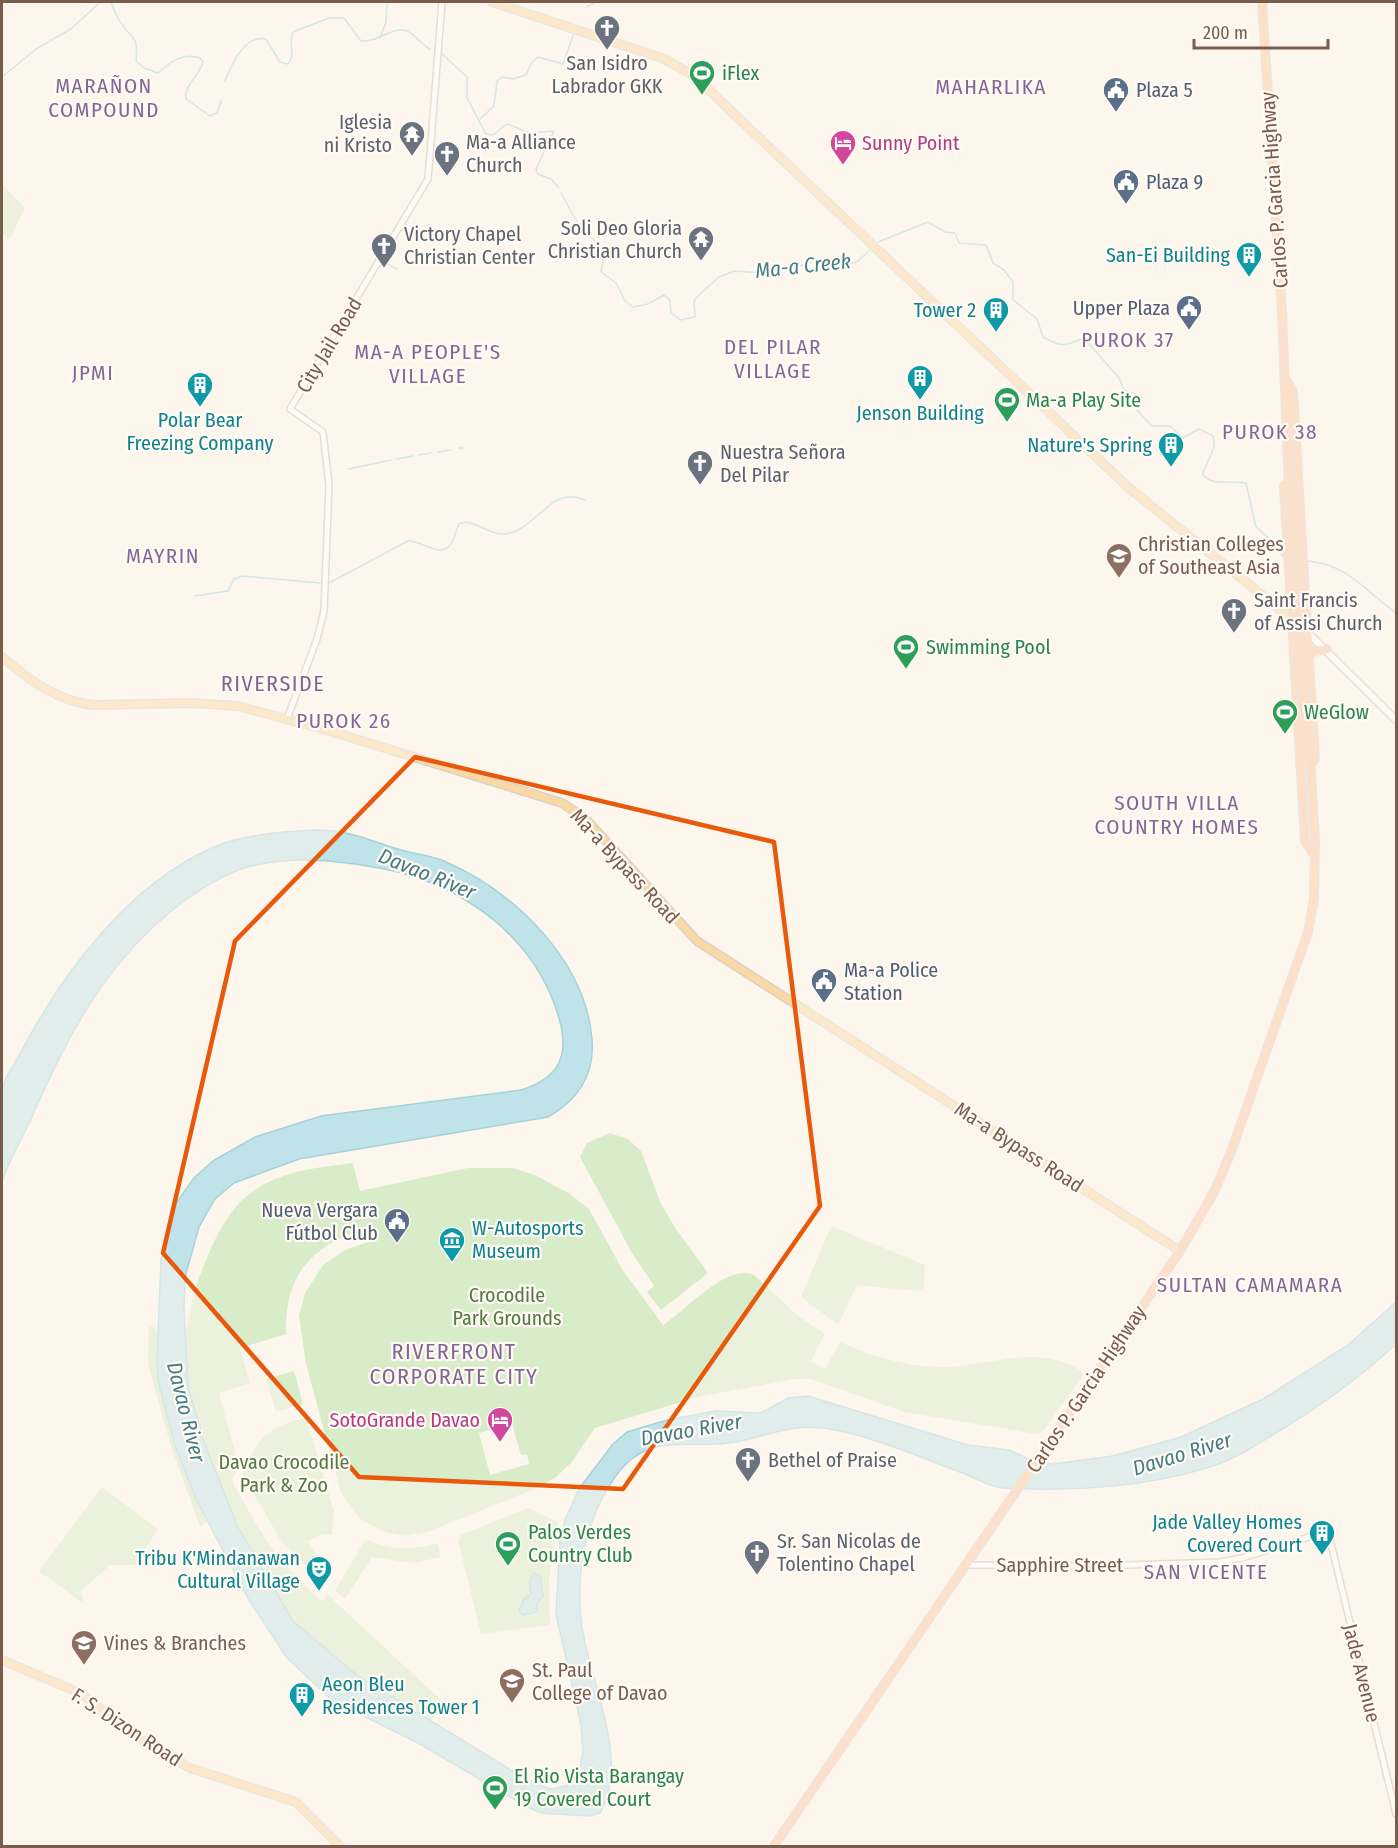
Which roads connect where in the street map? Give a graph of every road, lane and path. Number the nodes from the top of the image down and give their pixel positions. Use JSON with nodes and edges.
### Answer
{"nodes":[{"id":1,"x":441,"y":2,"type":"edge"},
{"id":2,"x":492,"y":2,"type":"edge"},
{"id":3,"x":1262,"y":2,"type":"edge"},
{"id":4,"x":1285,"y":381,"type":"junction"},
{"id":5,"x":1300,"y":500,"type":"junction"},
{"id":6,"x":1285,"y":501,"type":"junction"},
{"id":7,"x":1287,"y":528,"type":"junction"},
{"id":8,"x":1301,"y":528,"type":"junction"},
{"id":9,"x":1303,"y":553,"type":"junction"},
{"id":10,"x":1288,"y":554,"type":"junction"},
{"id":11,"x":1304,"y":576,"type":"junction"},
{"id":12,"x":1290,"y":578,"type":"junction"},
{"id":13,"x":1305,"y":599,"type":"junction"},
{"id":14,"x":1291,"y":600,"type":"junction"},
{"id":15,"x":1292,"y":619,"type":"junction"},
{"id":16,"x":1307,"y":632,"type":"junction"},
{"id":17,"x":1327,"y":649,"type":"junction"},
{"id":18,"x":1294,"y":650,"type":"junction"},
{"id":19,"x":1309,"y":656,"type":"junction"},
{"id":20,"x":2,"y":657,"type":"edge"},
{"id":21,"x":1295,"y":665,"type":"junction"},
{"id":22,"x":1310,"y":684,"type":"junction"},
{"id":23,"x":1296,"y":685,"type":"junction"},
{"id":24,"x":1312,"y":708,"type":"junction"},
{"id":25,"x":1297,"y":709,"type":"junction"},
{"id":26,"x":287,"y":719,"type":"junction"},
{"id":27,"x":1396,"y":720,"type":"edge"},
{"id":28,"x":1314,"y":743,"type":"junction"},
{"id":29,"x":1299,"y":744,"type":"junction"},
{"id":30,"x":1313,"y":851,"type":"junction"},
{"id":31,"x":1180,"y":1251,"type":"junction"},
{"id":32,"x":1328,"y":1532,"type":"joint"},
{"id":33,"x":967,"y":1565,"type":"junction"},
{"id":34,"x":2,"y":1660,"type":"edge"},
{"id":35,"x":1396,"y":1814,"type":"edge"},
{"id":36,"x":340,"y":1846,"type":"edge"},
{"id":37,"x":774,"y":1846,"type":"edge"}],
"edges":[{"from":1,"to":26,"type":"street","name":"City Jail Road"},
{"from":2,"to":15,"type":"main road"},
{"from":3,"to":4,"type":"highway","name":"Carlos P. Garcia Highway"},
{"from":4,"to":5,"type":"highway","name":"Carlos P. Garcia Highway"},
{"from":4,"to":6,"type":"highway","name":"Carlos P. Garcia Highway"},
{"from":4,"to":30,"type":"highway","name":"Carlos P. Garcia Highway","bridge":true},
{"from":5,"to":6,"type":"highway"},
{"from":5,"to":8,"type":"highway","name":"Carlos P. Garcia Highway"},
{"from":6,"to":7,"type":"highway","name":"Carlos P. Garcia Highway"},
{"from":7,"to":8,"type":"highway"},
{"from":7,"to":10,"type":"highway","name":"Carlos P. Garcia Highway"},
{"from":8,"to":9,"type":"highway","name":"Carlos P. Garcia Highway"},
{"from":9,"to":10,"type":"highway"},
{"from":9,"to":11,"type":"highway","name":"Carlos P. Garcia Highway"},
{"from":10,"to":12,"type":"highway","name":"Carlos P. Garcia Highway"},
{"from":11,"to":12,"type":"highway"},
{"from":11,"to":13,"type":"highway","name":"Carlos P. Garcia Highway"},
{"from":12,"to":14,"type":"highway","name":"Carlos P. Garcia Highway"},
{"from":13,"to":14,"type":"highway"},
{"from":13,"to":16,"type":"highway","name":"Carlos P. Garcia Highway"},
{"from":14,"to":15,"type":"highway","name":"Carlos P. Garcia Highway"},
{"from":15,"to":16,"type":"main road"},
{"from":15,"to":18,"type":"highway","name":"Carlos P. Garcia Highway"},
{"from":16,"to":17,"type":"main road"},
{"from":16,"to":19,"type":"highway","name":"Carlos P. Garcia Highway"},
{"from":17,"to":19,"type":"highway"},
{"from":17,"to":27,"type":"main road"},
{"from":18,"to":19,"type":"highway"},
{"from":18,"to":21,"type":"highway","name":"Carlos P. Garcia Highway"},
{"from":19,"to":21,"type":"highway"},
{"from":19,"to":22,"type":"highway","name":"Carlos P. Garcia Highway"},
{"from":20,"to":26,"type":"main road","name":"Ma-a Bypass Road"},
{"from":21,"to":23,"type":"highway","name":"Carlos P. Garcia Highway"},
{"from":22,"to":23,"type":"highway"},
{"from":22,"to":24,"type":"highway","name":"Carlos P. Garcia Highway"},
{"from":23,"to":25,"type":"highway","name":"Carlos P. Garcia Highway"},
{"from":24,"to":25,"type":"highway"},
{"from":24,"to":28,"type":"highway","name":"Carlos P. Garcia Highway"},
{"from":25,"to":29,"type":"highway","name":"Carlos P. Garcia Highway"},
{"from":26,"to":31,"type":"main road","name":"Ma-a Bypass Road"},
{"from":28,"to":29,"type":"highway"},
{"from":28,"to":30,"type":"highway","name":"Carlos P. Garcia Highway"},
{"from":29,"to":30,"type":"highway","name":"Carlos P. Garcia Highway"},
{"from":30,"to":31,"type":"highway","name":"Carlos P. Garcia Highway"},
{"from":31,"to":33,"type":"highway","name":"Carlos P. Garcia Highway"},
{"from":32,"to":33,"type":"street","name":"Sapphire Street"},
{"from":32,"to":35,"type":"street","name":"Jade Avenue"},
{"from":33,"to":37,"type":"highway","name":"Carlos P. Garcia Highway"},
{"from":34,"to":36,"type":"main road","name":"F. S. Dizon Road"}]}
